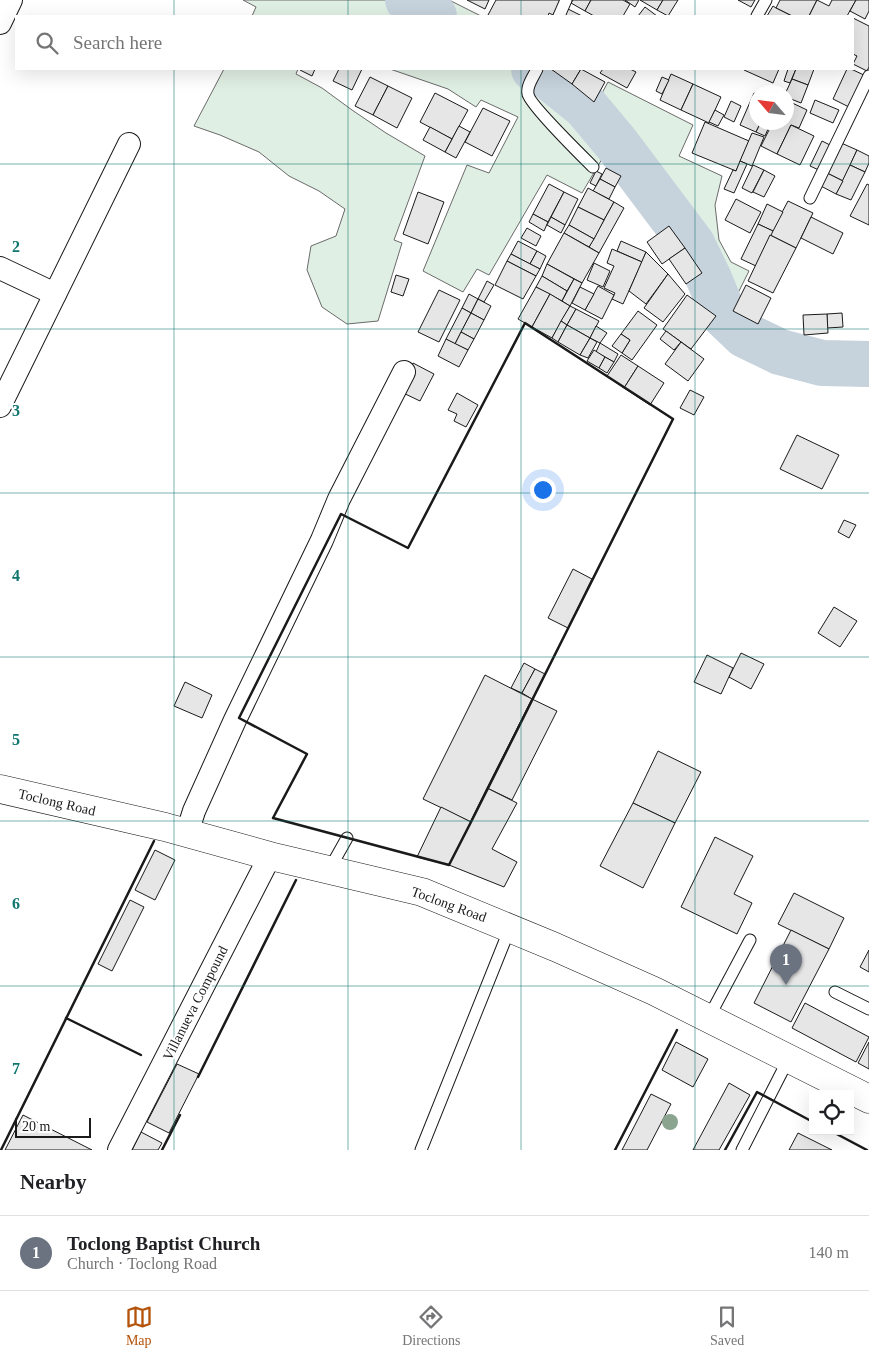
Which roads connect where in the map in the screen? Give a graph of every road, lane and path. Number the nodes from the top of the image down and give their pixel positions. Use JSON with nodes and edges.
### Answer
{"nodes":[{"id":1,"x":10,"y":0,"type":"edge"},
{"id":2,"x":566,"y":0,"type":"edge"},
{"id":3,"x":766,"y":0,"type":"edge"},
{"id":4,"x":559,"y":15,"type":"edge"},
{"id":5,"x":758,"y":15,"type":"edge"},
{"id":6,"x":0,"y":23,"type":"edge"},
{"id":7,"x":537,"y":70,"type":"edge"},
{"id":8,"x":869,"y":76,"type":"edge"},
{"id":9,"x":129,"y":144,"type":"dead end"},
{"id":10,"x":592,"y":167,"type":"dead end"},
{"id":11,"x":810,"y":198,"type":"dead end"},
{"id":12,"x":0,"y":268,"type":"edge"},
{"id":13,"x":55,"y":294,"type":"junction"},
{"id":14,"x":404,"y":372,"type":"dead end"},
{"id":15,"x":0,"y":406,"type":"edge"},
{"id":16,"x":0,"y":789,"type":"edge"},
{"id":17,"x":187,"y":833,"type":"junction"},
{"id":18,"x":347,"y":838,"type":"dead end"},
{"id":19,"x":270,"y":856,"type":"junction"},
{"id":20,"x":329,"y":870,"type":"junction"},
{"id":21,"x":510,"y":928,"type":"junction"},
{"id":22,"x":750,"y":940,"type":"dead end"},
{"id":23,"x":834,"y":992,"type":"dead end"},
{"id":24,"x":869,"y":1009,"type":"edge"},
{"id":25,"x":709,"y":1017,"type":"junction"},
{"id":26,"x":789,"y":1058,"type":"junction"},
{"id":27,"x":869,"y":1099,"type":"edge"},
{"id":28,"x":119,"y":1150,"type":"edge"},
{"id":29,"x":421,"y":1150,"type":"edge"},
{"id":30,"x":742,"y":1150,"type":"edge"}],
"edges":[{"from":1,"to":6,"type":"street"},
{"from":2,"to":4,"type":"lane"},
{"from":3,"to":5,"type":"lane"},
{"from":7,"to":10,"type":"lane"},
{"from":8,"to":11,"type":"lane"},
{"from":9,"to":13,"type":"street"},
{"from":12,"to":13,"type":"street"},
{"from":13,"to":15,"type":"street"},
{"from":14,"to":17,"type":"street"},
{"from":16,"to":17,"type":"street","name":"Toclong Road"},
{"from":17,"to":19,"type":"street","name":"Toclong Road"},
{"from":18,"to":20,"type":"lane"},
{"from":19,"to":20,"type":"street","name":"Toclong Road"},
{"from":19,"to":28,"type":"street","name":"Villanueva Compound"},
{"from":20,"to":21,"type":"street","name":"Toclong Road"},
{"from":21,"to":25,"type":"street","name":"Toclong Road"},
{"from":21,"to":29,"type":"lane"},
{"from":22,"to":25,"type":"lane"},
{"from":23,"to":24,"type":"lane"},
{"from":25,"to":26,"type":"street","name":"Toclong Road"},
{"from":26,"to":27,"type":"street","name":"Toclong Road"},
{"from":26,"to":30,"type":"lane"}]}
